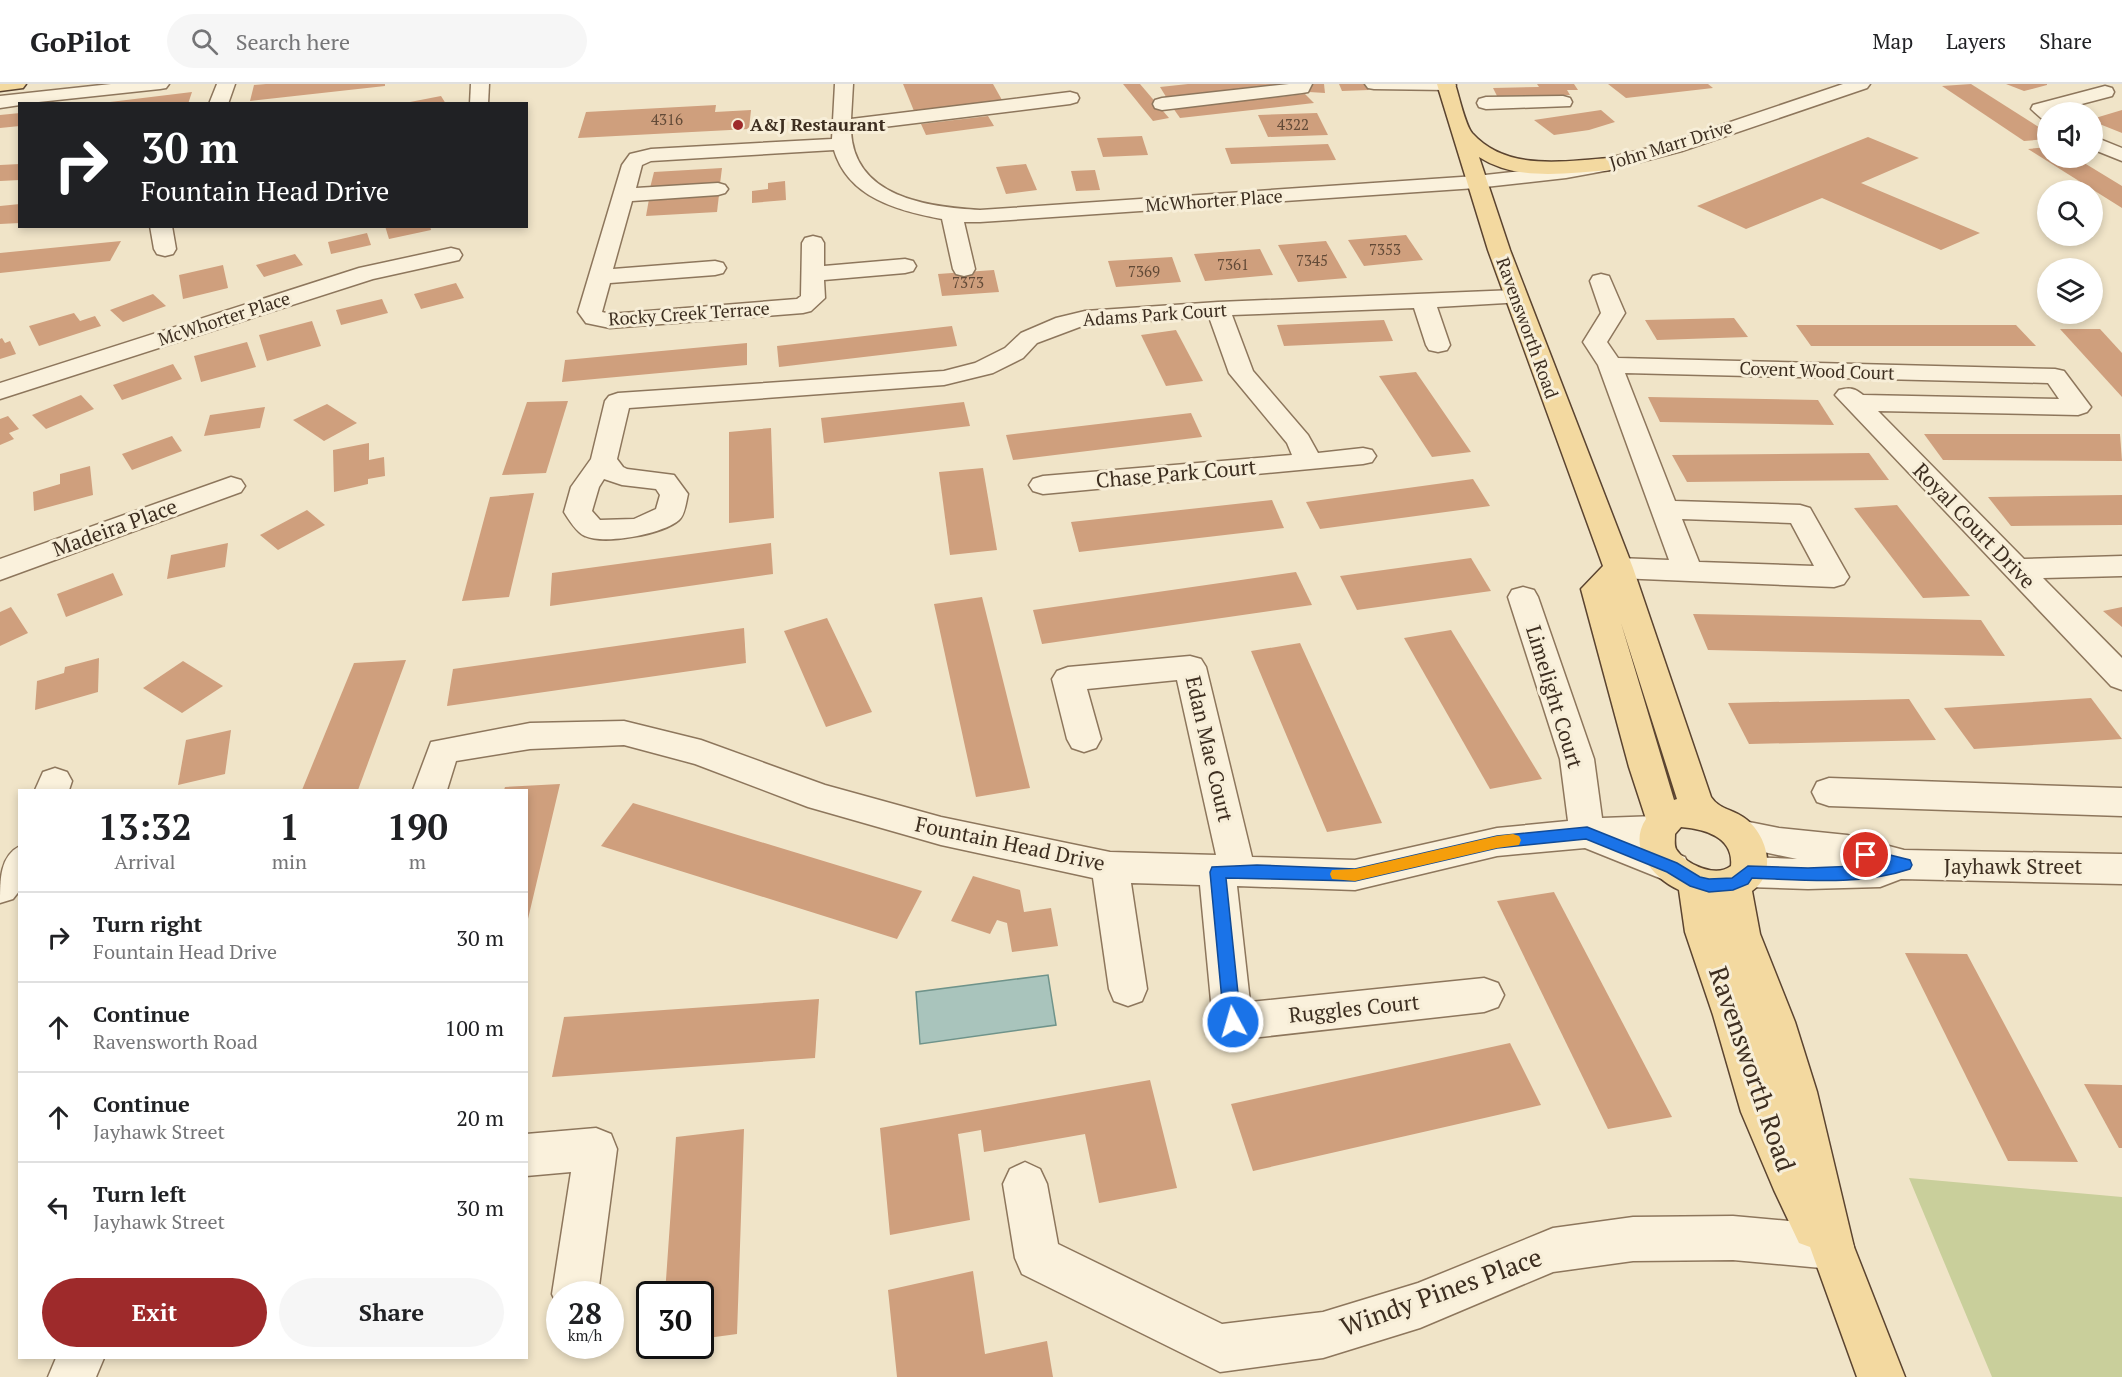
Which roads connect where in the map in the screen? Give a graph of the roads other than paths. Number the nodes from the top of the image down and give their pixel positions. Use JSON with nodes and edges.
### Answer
{"nodes":[{"id":1,"x":17,"y":84,"type":"edge"},
{"id":2,"x":160,"y":84,"type":"edge"},
{"id":3,"x":226,"y":84,"type":"edge"},
{"id":4,"x":480,"y":84,"type":"edge"},
{"id":5,"x":844,"y":84,"type":"edge"},
{"id":6,"x":1048,"y":84,"type":"edge"},
{"id":7,"x":1303,"y":84,"type":"edge"},
{"id":8,"x":1374,"y":84,"type":"edge"},
{"id":9,"x":1385,"y":84,"type":"edge"},
{"id":10,"x":1407,"y":84,"type":"edge"},
{"id":11,"x":1478,"y":84,"type":"edge"},
{"id":12,"x":1862,"y":84,"type":"edge"},
{"id":13,"x":1446,"y":85,"type":"edge"},
{"id":14,"x":0,"y":86,"type":"edge"},
{"id":15,"x":1074,"y":91,"type":"edge"},
{"id":16,"x":2105,"y":92,"type":"dead end"},
{"id":17,"x":0,"y":102,"type":"edge"},
{"id":18,"x":219,"y":102,"type":"edge"},
{"id":19,"x":479,"y":102,"type":"edge"},
{"id":20,"x":1563,"y":102,"type":"dead end"},
{"id":21,"x":2064,"y":102,"type":"edge"},
{"id":22,"x":1162,"y":103,"type":"dead end"},
{"id":23,"x":891,"y":120,"type":"junction"},
{"id":24,"x":1462,"y":134,"type":"junction"},
{"id":25,"x":843,"y":135,"type":"junction"},
{"id":26,"x":900,"y":140,"type":"dead end"},
{"id":27,"x":2103,"y":147,"type":"edge"},
{"id":28,"x":2122,"y":155,"type":"edge"},
{"id":29,"x":1610,"y":164,"type":"junction"},
{"id":30,"x":1476,"y":182,"type":"junction"},
{"id":31,"x":718,"y":189,"type":"dead end"},
{"id":32,"x":623,"y":195,"type":"junction"},
{"id":33,"x":952,"y":214,"type":"junction"},
{"id":34,"x":161,"y":228,"type":"edge"},
{"id":35,"x":813,"y":243,"type":"dead end"},
{"id":36,"x":165,"y":249,"type":"dead end"},
{"id":37,"x":451,"y":255,"type":"dead end"},
{"id":38,"x":905,"y":266,"type":"dead end"},
{"id":39,"x":715,"y":268,"type":"dead end"},
{"id":40,"x":964,"y":269,"type":"dead end"},
{"id":41,"x":813,"y":274,"type":"junction"},
{"id":42,"x":599,"y":277,"type":"junction"},
{"id":43,"x":1601,"y":281,"type":"dead end"},
{"id":44,"x":1515,"y":297,"type":"junction"},
{"id":45,"x":1421,"y":301,"type":"junction"},
{"id":46,"x":1218,"y":309,"type":"junction"},
{"id":47,"x":1437,"y":345,"type":"dead end"},
{"id":48,"x":1610,"y":365,"type":"junction"},
{"id":49,"x":1827,"y":372,"type":"junction"},
{"id":50,"x":0,"y":391,"type":"edge"},
{"id":51,"x":1857,"y":403,"type":"junction"},
{"id":52,"x":1363,"y":456,"type":"dead end"},
{"id":53,"x":604,"y":459,"type":"dead end"},
{"id":54,"x":1309,"y":462,"type":"junction"},
{"id":55,"x":1043,"y":485,"type":"dead end"},
{"id":56,"x":231,"y":486,"type":"dead end"},
{"id":57,"x":1664,"y":509,"type":"junction"},
{"id":58,"x":2122,"y":566,"type":"edge"},
{"id":59,"x":1618,"y":568,"type":"junction"},
{"id":60,"x":2015,"y":568,"type":"junction"},
{"id":61,"x":0,"y":570,"type":"edge"},
{"id":62,"x":1688,"y":570,"type":"junction"},
{"id":63,"x":1523,"y":597,"type":"dead end"},
{"id":64,"x":2122,"y":678,"type":"edge"},
{"id":65,"x":1084,"y":739,"type":"dead end"},
{"id":66,"x":430,"y":789,"type":"edge"},
{"id":67,"x":1829,"y":792,"type":"dead end"},
{"id":68,"x":2122,"y":802,"type":"edge"},
{"id":69,"x":1703,"y":814,"type":"junction"},
{"id":70,"x":1660,"y":825,"type":"junction"},
{"id":71,"x":1587,"y":833,"type":"junction"},
{"id":72,"x":1739,"y":834,"type":"junction"},
{"id":73,"x":18,"y":864,"type":"edge"},
{"id":74,"x":1904,"y":865,"type":"junction"},
{"id":75,"x":1110,"y":867,"type":"junction"},
{"id":76,"x":2122,"y":869,"type":"edge"},
{"id":77,"x":1227,"y":871,"type":"junction"},
{"id":78,"x":1712,"y":876,"type":"junction"},
{"id":79,"x":0,"y":888,"type":"edge"},
{"id":80,"x":1128,"y":989,"type":"dead end"},
{"id":81,"x":1484,"y":995,"type":"dead end"},
{"id":82,"x":528,"y":1155,"type":"edge"},
{"id":83,"x":1025,"y":1184,"type":"dead end"},
{"id":84,"x":1833,"y":1247,"type":"junction"},
{"id":85,"x":577,"y":1281,"type":"edge"},
{"id":86,"x":80,"y":1359,"type":"edge"},
{"id":87,"x":72,"y":1377,"type":"edge"},
{"id":88,"x":1881,"y":1377,"type":"edge"}],
"edges":[{"from":1,"to":14,"type":"main road"},
{"from":2,"to":17,"type":"street"},
{"from":3,"to":18,"type":"street"},
{"from":4,"to":19,"type":"street"},
{"from":5,"to":25,"type":"street"},
{"from":6,"to":15,"type":"street"},
{"from":7,"to":22,"type":"street"},
{"from":8,"to":9,"type":"street"},
{"from":9,"to":10,"type":"street"},
{"from":10,"to":13,"type":"street"},
{"from":11,"to":20,"type":"street"},
{"from":12,"to":29,"type":"street","name":"John Marr Drive"},
{"from":13,"to":24,"type":"main road","name":"Ravensworth Road"},
{"from":15,"to":23,"type":"street","name":"Rocky Creek Terrace"},
{"from":16,"to":21,"type":"street"},
{"from":23,"to":25,"type":"street","name":"Rocky Creek Terrace"},
{"from":23,"to":26,"type":"street"},
{"from":24,"to":29,"type":"main road"},
{"from":24,"to":30,"type":"main road","name":"Ravensworth Road"},
{"from":25,"to":32,"type":"street","name":"Rocky Creek Terrace"},
{"from":25,"to":33,"type":"street","name":"McWhorter Place"},
{"from":27,"to":28,"type":"street"},
{"from":29,"to":30,"type":"street","name":"John Marr Drive"},
{"from":30,"to":33,"type":"street","name":"McWhorter Place"},
{"from":30,"to":44,"type":"main road","name":"Ravensworth Road"},
{"from":31,"to":32,"type":"street"},
{"from":32,"to":42,"type":"street","name":"Rocky Creek Terrace"},
{"from":33,"to":40,"type":"street"},
{"from":34,"to":36,"type":"street"},
{"from":35,"to":41,"type":"street","name":"Rocky Creek Terrace"},
{"from":37,"to":50,"type":"street","name":"McWhorter Place"},
{"from":38,"to":41,"type":"street"},
{"from":39,"to":42,"type":"street"},
{"from":41,"to":42,"type":"street","name":"Rocky Creek Terrace"},
{"from":43,"to":48,"type":"street"},
{"from":44,"to":45,"type":"street","name":"Adams Park Court"},
{"from":44,"to":59,"type":"main road","name":"Ravensworth Road"},
{"from":45,"to":46,"type":"street","name":"Adams Park Court"},
{"from":45,"to":47,"type":"street"},
{"from":46,"to":53,"type":"street","name":"Adams Park Court"},
{"from":46,"to":54,"type":"street"},
{"from":48,"to":49,"type":"street","name":"Covent Wood Court"},
{"from":48,"to":57,"type":"street"},
{"from":49,"to":51,"type":"street","name":"Royal Court Drive"},
{"from":49,"to":51,"type":"street","name":"Covent Wood Court"},
{"from":51,"to":60,"type":"street","name":"Royal Court Drive"},
{"from":52,"to":54,"type":"street","name":"Chase Park Court"},
{"from":54,"to":55,"type":"street","name":"Chase Park Court"},
{"from":56,"to":61,"type":"street","name":"Madeira Place"},
{"from":57,"to":62,"type":"street"},
{"from":57,"to":62,"type":"street"},
{"from":58,"to":60,"type":"street"},
{"from":59,"to":62,"type":"street"},
{"from":59,"to":69,"type":"main road","name":"Ravensworth Road"},
{"from":59,"to":70,"type":"main road","name":"Ravensworth Road"},
{"from":60,"to":64,"type":"street","name":"Royal Court Drive"},
{"from":63,"to":71,"type":"street","name":"Limelight Court"},
{"from":65,"to":77,"type":"street","name":"Edan Mae Court"},
{"from":66,"to":75,"type":"street","name":"Fountain Head Drive"},
{"from":67,"to":68,"type":"street"},
{"from":69,"to":70,"type":"main road"},
{"from":69,"to":72,"type":"main road"},
{"from":70,"to":71,"type":"street","name":"Fountain Head Drive"},
{"from":70,"to":78,"type":"main road","name":"Ravensworth Road"},
{"from":71,"to":77,"type":"street","name":"Fountain Head Drive"},
{"from":71,"to":78,"type":"street","name":"Fountain Head Drive"},
{"from":72,"to":74,"type":"street","name":"Jayhawk Street"},
{"from":72,"to":78,"type":"main road","name":"Ravensworth Road"},
{"from":73,"to":79,"type":"street"},
{"from":74,"to":76,"type":"street","name":"Jayhawk Street"},
{"from":74,"to":78,"type":"street","name":"Jayhawk Street"},
{"from":75,"to":77,"type":"street","name":"Fountain Head Drive"},
{"from":75,"to":80,"type":"street"},
{"from":77,"to":81,"type":"street","name":"Ruggles Court"},
{"from":78,"to":84,"type":"main road","name":"Ravensworth Road"},
{"from":82,"to":85,"type":"street"},
{"from":83,"to":84,"type":"street","name":"Windy Pines Place"},
{"from":84,"to":88,"type":"main road","name":"Ravensworth Road"},
{"from":86,"to":87,"type":"street"}]}
